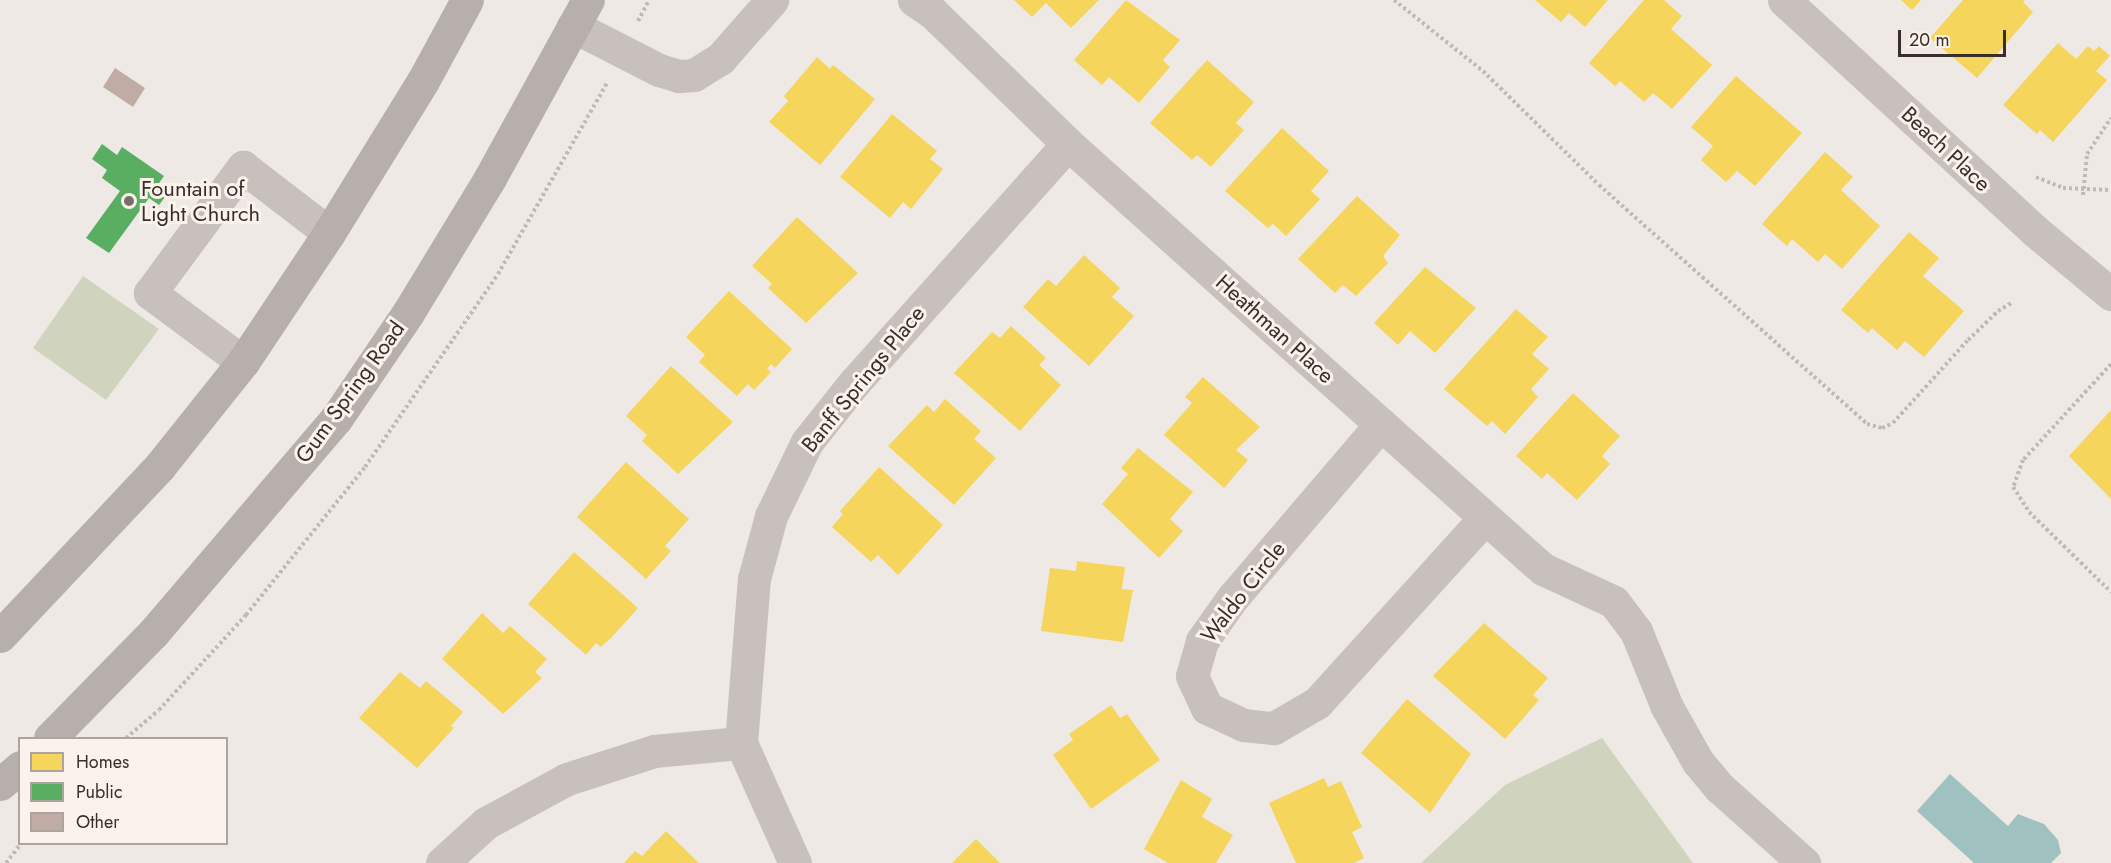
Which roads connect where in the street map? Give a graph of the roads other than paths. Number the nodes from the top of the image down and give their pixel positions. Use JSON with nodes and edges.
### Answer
{"nodes":[{"id":1,"x":467,"y":0,"type":"edge"},
{"id":2,"x":772,"y":0,"type":"edge"},
{"id":3,"x":914,"y":0,"type":"edge"},
{"id":4,"x":1784,"y":0,"type":"edge"},
{"id":5,"x":580,"y":13,"type":"edge"},
{"id":6,"x":1068,"y":144,"type":"junction"},
{"id":7,"x":329,"y":233,"type":"junction"},
{"id":8,"x":2111,"y":294,"type":"edge"},
{"id":9,"x":243,"y":363,"type":"junction"},
{"id":10,"x":1382,"y":424,"type":"junction"},
{"id":11,"x":1485,"y":518,"type":"junction"},
{"id":12,"x":0,"y":636,"type":"edge"},
{"id":13,"x":51,"y":737,"type":"edge"},
{"id":14,"x":741,"y":743,"type":"junction"},
{"id":15,"x":18,"y":769,"type":"edge"},
{"id":16,"x":0,"y":784,"type":"edge"},
{"id":17,"x":442,"y":863,"type":"edge"},
{"id":18,"x":795,"y":863,"type":"edge"},
{"id":19,"x":1804,"y":863,"type":"edge"}],
"edges":[{"from":1,"to":7,"type":"main road"},
{"from":2,"to":5,"type":"street"},
{"from":3,"to":6,"type":"street","name":"Heathman Place"},
{"from":4,"to":8,"type":"street","name":"Beach Place"},
{"from":5,"to":13,"type":"main road","name":"Gum Spring Road"},
{"from":6,"to":10,"type":"street","name":"Heathman Place"},
{"from":6,"to":14,"type":"street","name":"Banff Springs Place"},
{"from":7,"to":9,"type":"main road"},
{"from":7,"to":9,"type":"street"},
{"from":9,"to":12,"type":"main road"},
{"from":10,"to":11,"type":"street","name":"Heathman Place"},
{"from":10,"to":11,"type":"street","name":"Waldo Circle"},
{"from":11,"to":19,"type":"street","name":"Heathman Place"},
{"from":14,"to":17,"type":"street"},
{"from":14,"to":18,"type":"street","name":"Banff Springs Place"},
{"from":15,"to":16,"type":"main road"}]}
